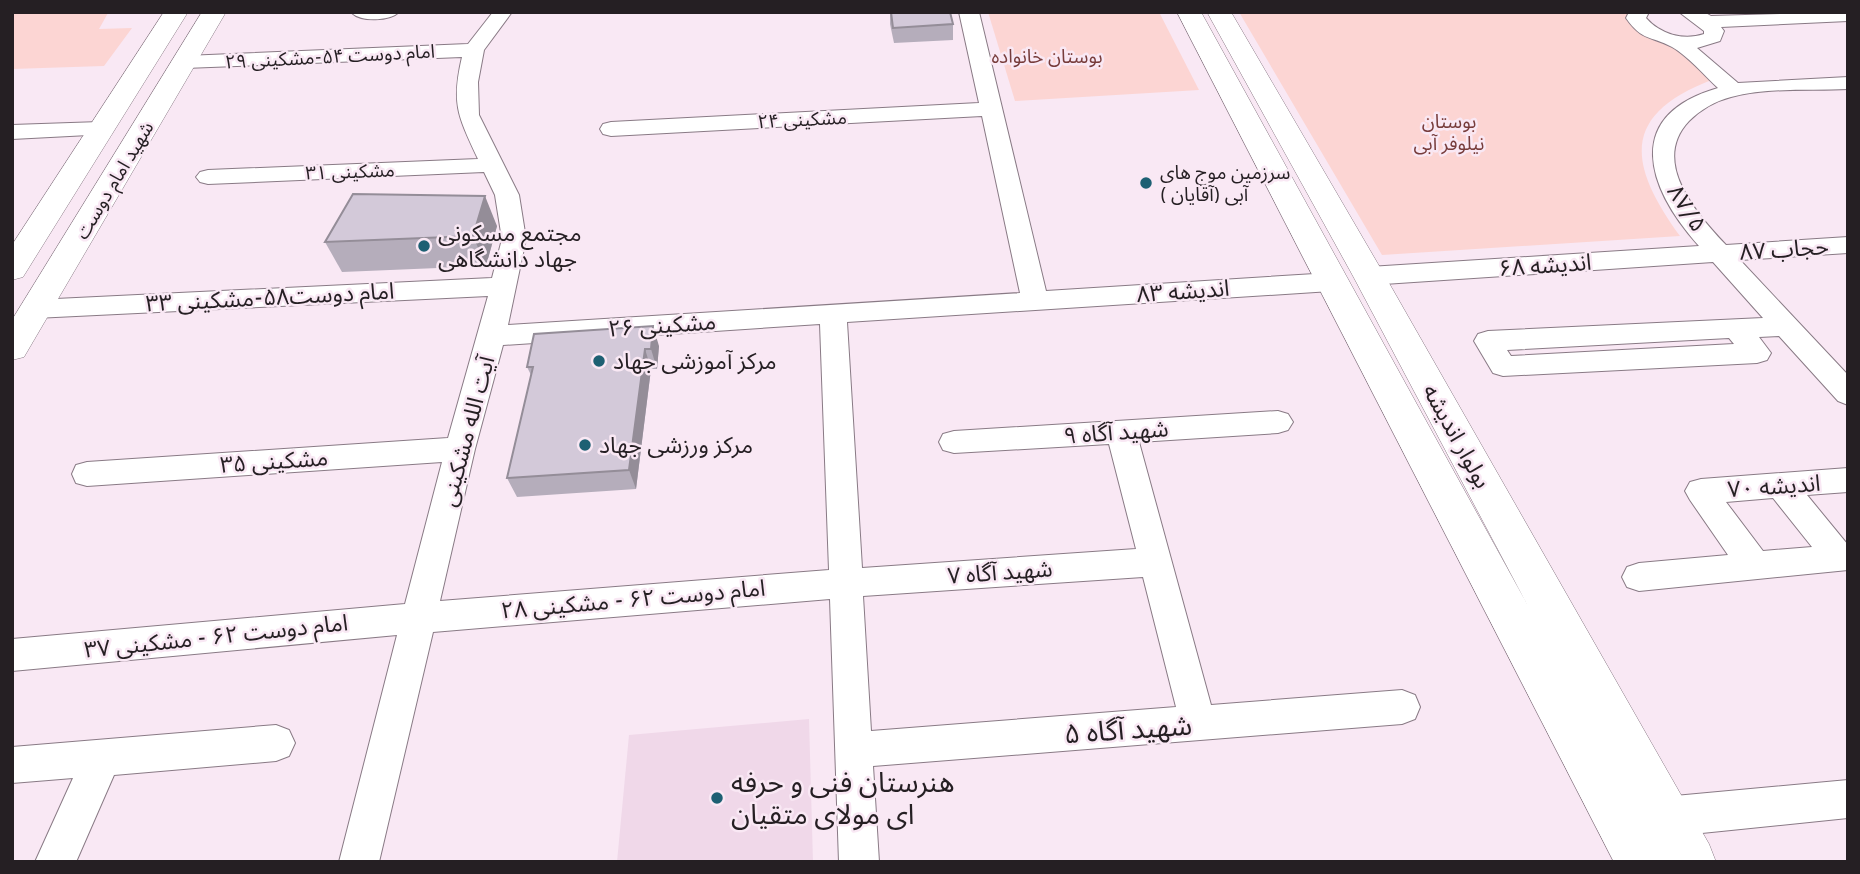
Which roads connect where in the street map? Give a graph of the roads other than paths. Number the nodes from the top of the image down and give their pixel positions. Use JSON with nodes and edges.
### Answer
{"nodes":[{"id":1,"x":176,"y":12,"type":"edge"},
{"id":2,"x":214,"y":12,"type":"edge"},
{"id":3,"x":390,"y":12,"type":"edge"},
{"id":4,"x":503,"y":12,"type":"edge"},
{"id":5,"x":969,"y":12,"type":"edge"},
{"id":6,"x":1189,"y":12,"type":"edge"},
{"id":7,"x":1219,"y":12,"type":"edge"},
{"id":8,"x":1639,"y":12,"type":"edge"},
{"id":9,"x":1688,"y":12,"type":"edge"},
{"id":10,"x":362,"y":13,"type":"edge"},
{"id":11,"x":1834,"y":14,"type":"edge"},
{"id":12,"x":1708,"y":22,"type":"junction"},
{"id":13,"x":1848,"y":30,"type":"edge"},
{"id":14,"x":1677,"y":41,"type":"junction"},
{"id":15,"x":474,"y":50,"type":"junction"},
{"id":16,"x":185,"y":62,"type":"junction"},
{"id":17,"x":1848,"y":83,"type":"edge"},
{"id":18,"x":1733,"y":90,"type":"junction"},
{"id":19,"x":992,"y":109,"type":"junction"},
{"id":20,"x":100,"y":129,"type":"junction"},
{"id":21,"x":611,"y":129,"type":"dead end"},
{"id":22,"x":12,"y":132,"type":"edge"},
{"id":23,"x":492,"y":165,"type":"junction"},
{"id":24,"x":208,"y":177,"type":"dead end"},
{"id":25,"x":1848,"y":245,"type":"edge"},
{"id":26,"x":1721,"y":254,"type":"junction"},
{"id":27,"x":12,"y":270,"type":"edge"},
{"id":28,"x":1369,"y":276,"type":"junction"},
{"id":29,"x":1331,"y":282,"type":"junction"},
{"id":30,"x":504,"y":286,"type":"junction"},
{"id":31,"x":1035,"y":301,"type":"junction"},
{"id":32,"x":35,"y":309,"type":"junction"},
{"id":33,"x":833,"y":314,"type":"junction"},
{"id":34,"x":1784,"y":326,"type":"junction"},
{"id":35,"x":1736,"y":328,"type":"junction"},
{"id":36,"x":492,"y":336,"type":"junction"},
{"id":37,"x":12,"y":348,"type":"edge"},
{"id":38,"x":1848,"y":394,"type":"edge"},
{"id":39,"x":1278,"y":422,"type":"dead end"},
{"id":40,"x":1121,"y":432,"type":"junction"},
{"id":41,"x":954,"y":442,"type":"dead end"},
{"id":42,"x":460,"y":449,"type":"junction"},
{"id":43,"x":87,"y":474,"type":"dead end"},
{"id":44,"x":1848,"y":480,"type":"edge"},
{"id":45,"x":1781,"y":485,"type":"junction"},
{"id":46,"x":1155,"y":562,"type":"junction"},
{"id":47,"x":1755,"y":566,"type":"junction"},
{"id":48,"x":1639,"y":577,"type":"dead end"},
{"id":49,"x":846,"y":581,"type":"junction"},
{"id":50,"x":421,"y":616,"type":"junction"},
{"id":51,"x":12,"y":655,"type":"edge"},
{"id":52,"x":1402,"y":707,"type":"dead end"},
{"id":53,"x":1198,"y":723,"type":"junction"},
{"id":54,"x":276,"y":743,"type":"dead end"},
{"id":55,"x":854,"y":750,"type":"junction"},
{"id":56,"x":102,"y":758,"type":"junction"},
{"id":57,"x":12,"y":765,"type":"edge"},
{"id":58,"x":1848,"y":799,"type":"edge"},
{"id":59,"x":1666,"y":817,"type":"junction"},
{"id":60,"x":1618,"y":821,"type":"junction"},
{"id":61,"x":55,"y":862,"type":"edge"},
{"id":62,"x":359,"y":862,"type":"edge"},
{"id":63,"x":859,"y":862,"type":"edge"},
{"id":64,"x":1640,"y":862,"type":"edge"},
{"id":65,"x":1691,"y":862,"type":"edge"}],
"edges":[{"from":1,"to":20,"type":"main road","name":"شهید امام دوست"},
{"from":2,"to":16,"type":"main road","name":"شهید امام دوست"},
{"from":3,"to":10,"type":"street"},
{"from":4,"to":15,"type":"street","name":"آیت الله مشکینی"},
{"from":5,"to":19,"type":"street"},
{"from":6,"to":29,"type":"main road","name":"بولوار اندیشه"},
{"from":7,"to":28,"type":"main road","name":"بولوار اندیشه"},
{"from":8,"to":14,"type":"street"},
{"from":9,"to":12,"type":"street"},
{"from":11,"to":12,"type":"street"},
{"from":11,"to":13,"type":"street"},
{"from":12,"to":14,"type":"street"},
{"from":14,"to":18,"type":"street"},
{"from":15,"to":16,"type":"street","name":"امام دوست ۵۴-مشکینی ۲۹"},
{"from":15,"to":23,"type":"street","name":"آیت الله مشکینی"},
{"from":16,"to":32,"type":"main road","name":"شهید امام دوست"},
{"from":17,"to":18,"type":"street","name":"۸۷/۵"},
{"from":18,"to":26,"type":"street","name":"۸۷/۵"},
{"from":19,"to":21,"type":"street","name":"مشکینی ۲۴"},
{"from":19,"to":31,"type":"street"},
{"from":20,"to":22,"type":"street"},
{"from":20,"to":27,"type":"main road","name":"شهید امام دوست"},
{"from":23,"to":24,"type":"street","name":"مشکینی ۳۱"},
{"from":23,"to":30,"type":"street","name":"آیت الله مشکینی"},
{"from":25,"to":26,"type":"street","name":"حجاب ۸۷"},
{"from":26,"to":28,"type":"street","name":"اندیشه ۶۸"},
{"from":26,"to":34,"type":"street","name":"۸۷/۵"},
{"from":28,"to":59,"type":"main road","name":"بولوار اندیشه"},
{"from":29,"to":31,"type":"street","name":"اندیشه ۸۳"},
{"from":29,"to":60,"type":"main road","name":"بولوار اندیشه"},
{"from":30,"to":32,"type":"street","name":"امام دوست۵۸-مشکینی ۳۳"},
{"from":30,"to":36,"type":"street","name":"آیت الله مشکینی"},
{"from":31,"to":33,"type":"street","name":"اندیشه ۸۳"},
{"from":32,"to":37,"type":"main road","name":"شهید امام دوست"},
{"from":33,"to":36,"type":"street","name":"مشکینی ۲۶"},
{"from":33,"to":49,"type":"street"},
{"from":34,"to":35,"type":"street"},
{"from":34,"to":38,"type":"street","name":"۸۷/۵"},
{"from":35,"to":35,"type":"street"},
{"from":36,"to":42,"type":"street","name":"آیت الله مشکینی"},
{"from":39,"to":40,"type":"street","name":"شهید آگاه ۹"},
{"from":40,"to":41,"type":"street","name":"شهید آگاه ۹"},
{"from":40,"to":46,"type":"street"},
{"from":42,"to":43,"type":"street","name":"مشکینی ۳۵"},
{"from":42,"to":50,"type":"street","name":"آیت الله مشکینی"},
{"from":44,"to":45,"type":"street","name":"اندیشه ۷۰"},
{"from":45,"to":47,"type":"street","name":"اندیشه ۷۰"},
{"from":45,"to":47,"type":"street"},
{"from":46,"to":49,"type":"street","name":"شهید آگاه ۷"},
{"from":46,"to":53,"type":"street"},
{"from":47,"to":48,"type":"street"},
{"from":49,"to":50,"type":"street","name":"امام دوست ۶۲ - مشکینی ۲۸"},
{"from":49,"to":55,"type":"street"},
{"from":50,"to":51,"type":"street","name":"امام دوست ۶۲ - مشکینی ۳۷"},
{"from":50,"to":62,"type":"street","name":"آیت الله مشکینی"},
{"from":52,"to":53,"type":"street","name":"شهید آگاه ۵"},
{"from":53,"to":55,"type":"street","name":"شهید آگاه ۵"},
{"from":54,"to":56,"type":"street"},
{"from":55,"to":63,"type":"street"},
{"from":56,"to":57,"type":"street"},
{"from":56,"to":61,"type":"street"},
{"from":58,"to":59,"type":"street"},
{"from":59,"to":60,"type":"street"},
{"from":59,"to":65,"type":"main road","name":"بولوار اندیشه"},
{"from":60,"to":64,"type":"main road","name":"بولوار اندیشه"}]}
